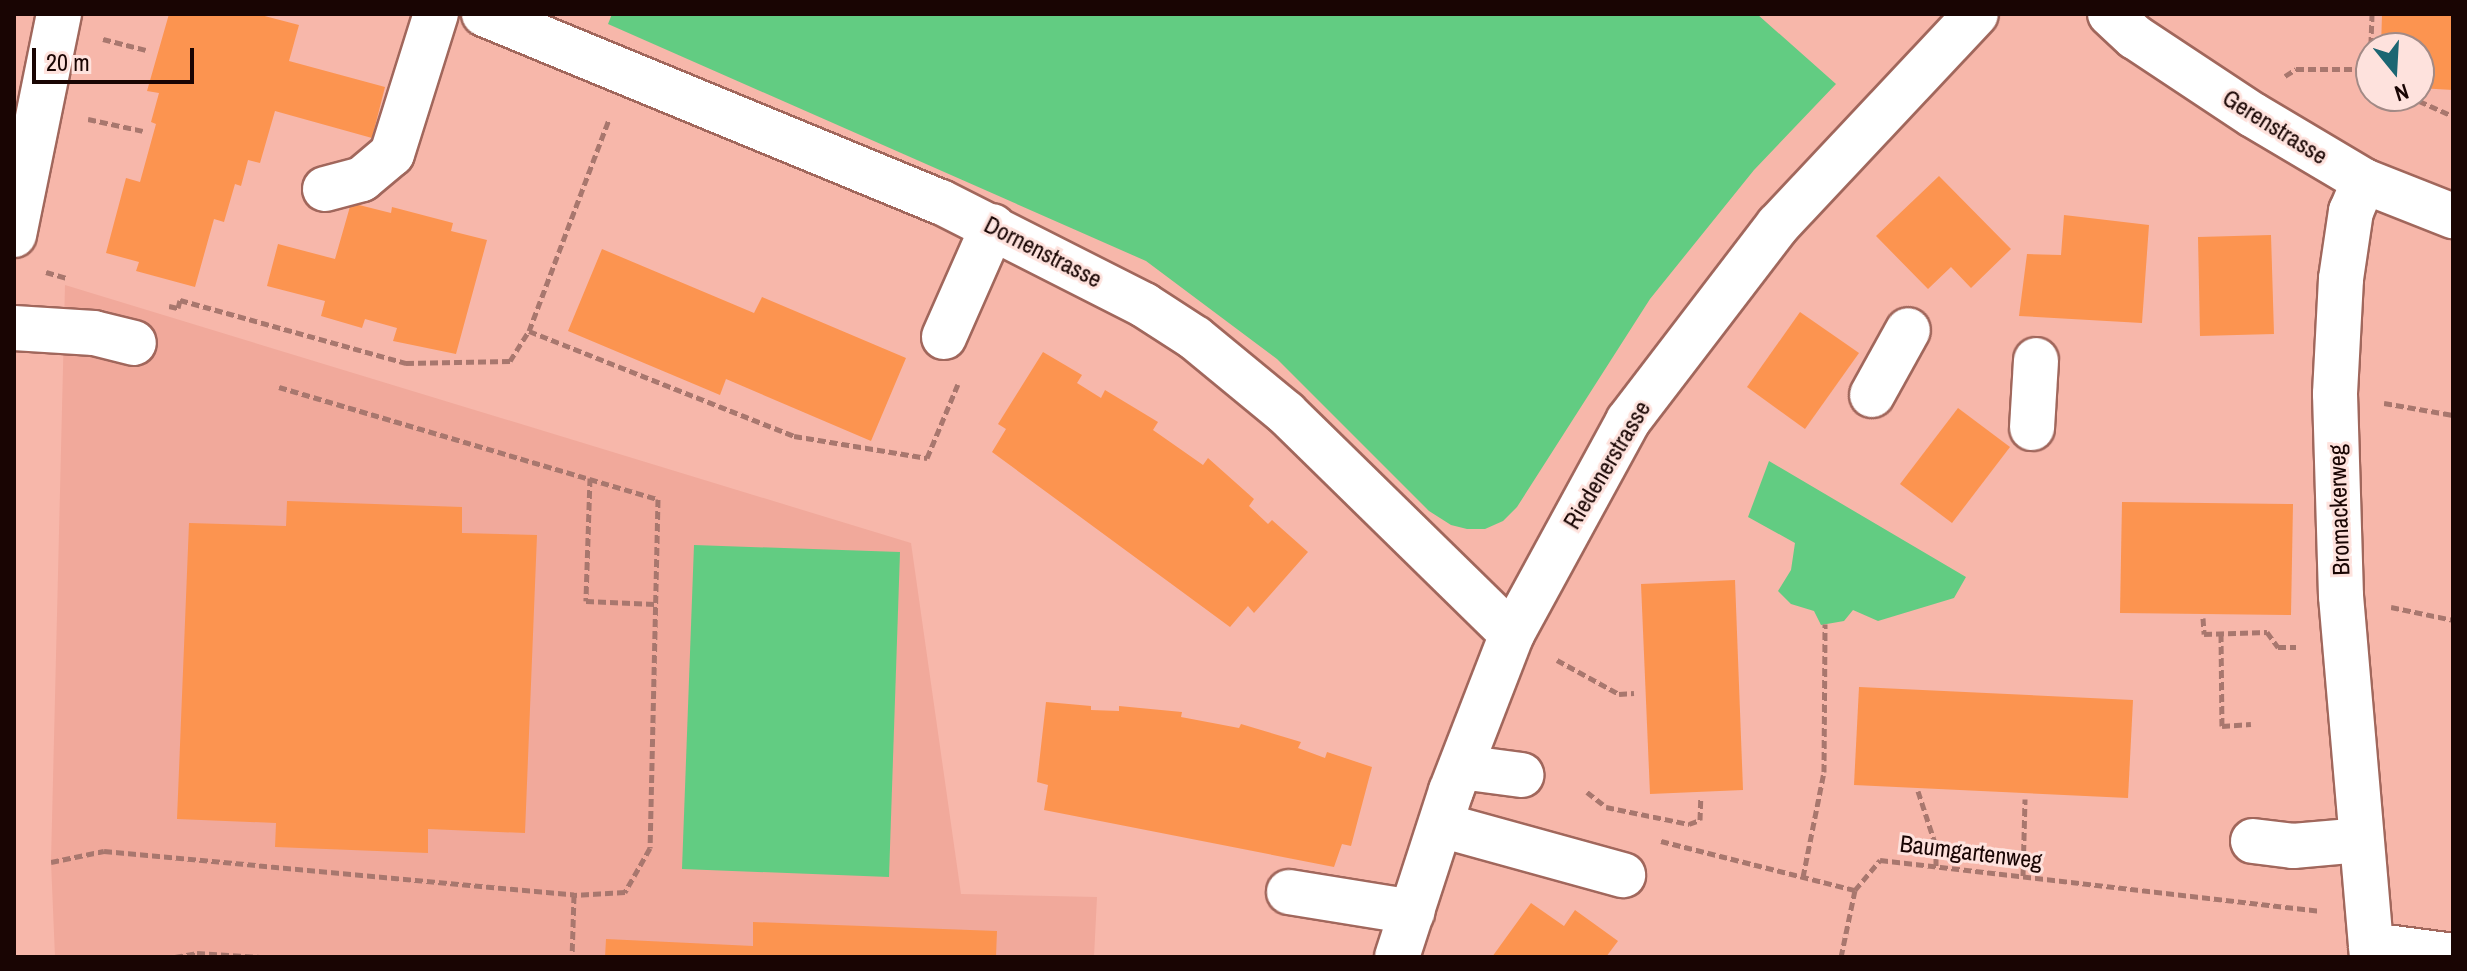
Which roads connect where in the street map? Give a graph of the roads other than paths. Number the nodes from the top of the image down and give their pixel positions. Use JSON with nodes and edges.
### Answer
{"nodes":[{"id":1,"x":436,"y":14,"type":"edge"},
{"id":2,"x":484,"y":14,"type":"edge"},
{"id":3,"x":1976,"y":14,"type":"edge"},
{"id":4,"x":2110,"y":14,"type":"edge"},
{"id":5,"x":75,"y":25,"type":"edge"},
{"id":6,"x":28,"y":90,"type":"edge"},
{"id":7,"x":2364,"y":181,"type":"junction"},
{"id":8,"x":325,"y":189,"type":"dead end"},
{"id":9,"x":2453,"y":216,"type":"edge"},
{"id":10,"x":993,"y":226,"type":"junction"},
{"id":11,"x":24,"y":252,"type":"edge"},
{"id":12,"x":14,"y":328,"type":"edge"},
{"id":13,"x":1908,"y":330,"type":"dead end"},
{"id":14,"x":134,"y":343,"type":"dead end"},
{"id":15,"x":953,"y":355,"type":"road end"},
{"id":16,"x":2036,"y":360,"type":"dead end"},
{"id":17,"x":1872,"y":395,"type":"dead end"},
{"id":18,"x":2032,"y":428,"type":"dead end"},
{"id":19,"x":1512,"y":634,"type":"junction"},
{"id":20,"x":1461,"y":767,"type":"junction"},
{"id":21,"x":1521,"y":775,"type":"dead end"},
{"id":22,"x":1441,"y":825,"type":"junction"},
{"id":23,"x":2360,"y":840,"type":"junction"},
{"id":24,"x":2253,"y":841,"type":"dead end"},
{"id":25,"x":1623,"y":875,"type":"dead end"},
{"id":26,"x":1289,"y":892,"type":"dead end"},
{"id":27,"x":1412,"y":912,"type":"junction"},
{"id":28,"x":2370,"y":939,"type":"edge"},
{"id":29,"x":2453,"y":956,"type":"edge"},
{"id":30,"x":1397,"y":957,"type":"edge"}],
"edges":[{"from":1,"to":8,"type":"street"},
{"from":2,"to":10,"type":"street","name":"Dornenstrasse"},
{"from":3,"to":19,"type":"street","name":"Riedenerstrasse"},
{"from":4,"to":7,"type":"street","name":"Gerenstrasse"},
{"from":5,"to":6,"type":"street"},
{"from":6,"to":11,"type":"street"},
{"from":7,"to":9,"type":"street","name":"Gerenstrasse"},
{"from":7,"to":23,"type":"street","name":"Bromackerweg"},
{"from":10,"to":15,"type":"street"},
{"from":10,"to":19,"type":"street","name":"Dornenstrasse"},
{"from":12,"to":14,"type":"street"},
{"from":13,"to":17,"type":"street"},
{"from":16,"to":18,"type":"street"},
{"from":19,"to":20,"type":"street","name":"Riedenerstrasse"},
{"from":20,"to":21,"type":"street"},
{"from":20,"to":22,"type":"street","name":"Riedenerstrasse"},
{"from":22,"to":25,"type":"street"},
{"from":22,"to":27,"type":"street","name":"Riedenerstrasse"},
{"from":23,"to":24,"type":"street"},
{"from":23,"to":28,"type":"street","name":"Bromackerweg"},
{"from":26,"to":27,"type":"street"},
{"from":27,"to":30,"type":"street","name":"Riedenerstrasse"},
{"from":28,"to":29,"type":"street"}]}
